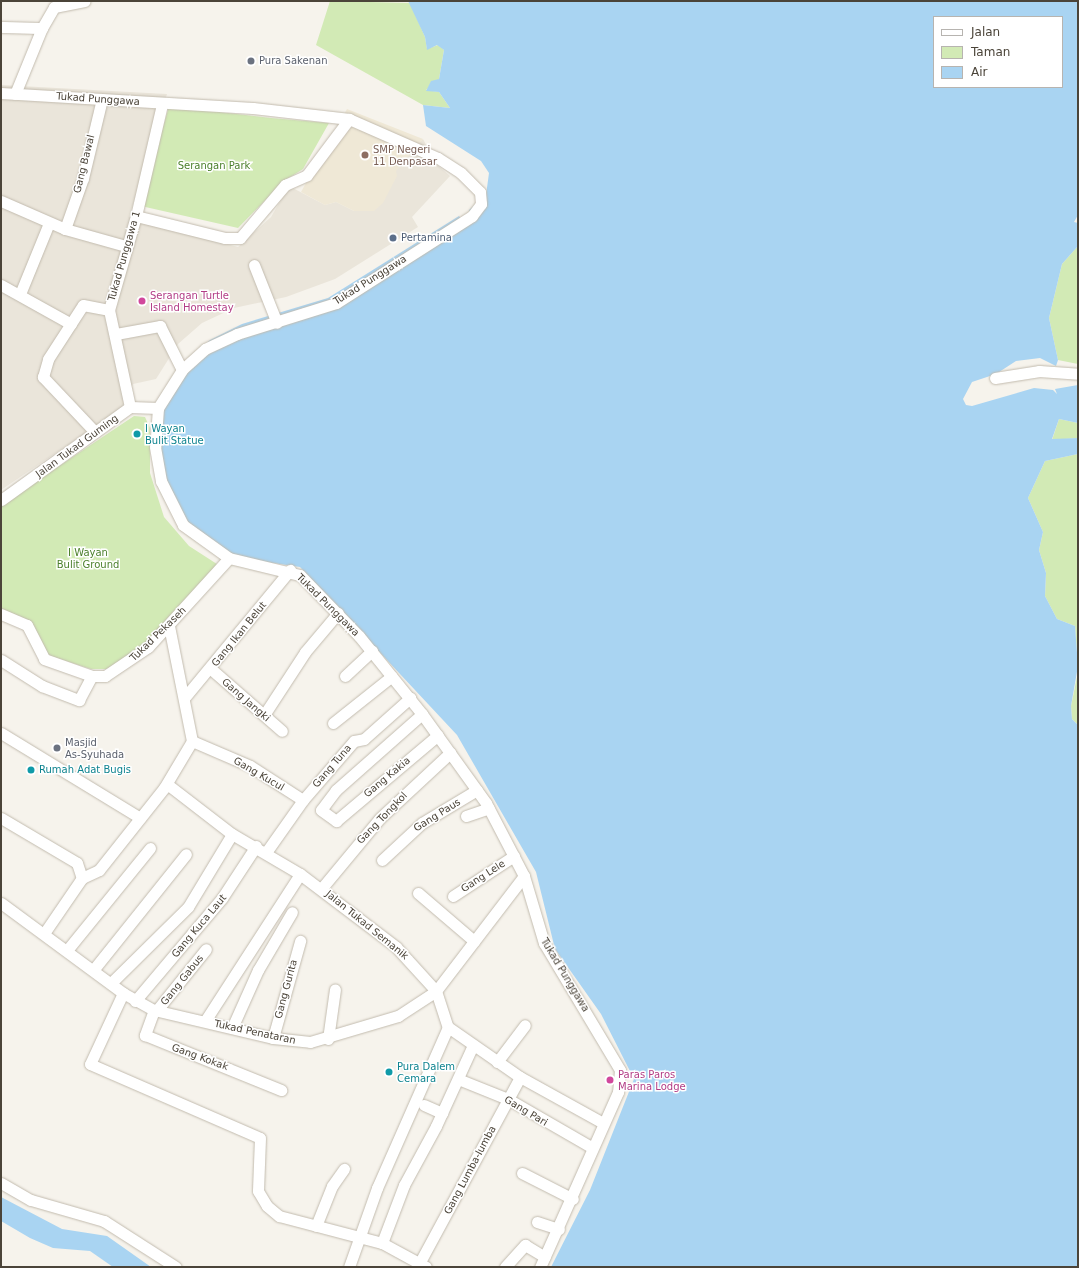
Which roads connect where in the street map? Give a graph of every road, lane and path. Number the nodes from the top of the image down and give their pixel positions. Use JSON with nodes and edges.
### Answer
{"nodes":[{"id":1,"x":84,"y":1,"type":"edge"},
{"id":2,"x":1,"y":27,"type":"edge"},
{"id":3,"x":42,"y":28,"type":"junction"},
{"id":4,"x":1,"y":93,"type":"edge"},
{"id":5,"x":15,"y":94,"type":"junction"},
{"id":6,"x":102,"y":99,"type":"junction"},
{"id":7,"x":162,"y":104,"type":"junction"},
{"id":8,"x":349,"y":119,"type":"junction"},
{"id":9,"x":1,"y":201,"type":"edge"},
{"id":10,"x":136,"y":216,"type":"junction"},
{"id":11,"x":49,"y":223,"type":"junction"},
{"id":12,"x":66,"y":229,"type":"junction"},
{"id":13,"x":126,"y":246,"type":"junction"},
{"id":14,"x":254,"y":265,"type":"dead end"},
{"id":15,"x":1,"y":285,"type":"edge"},
{"id":16,"x":20,"y":294,"type":"junction"},
{"id":17,"x":108,"y":310,"type":"junction"},
{"id":18,"x":277,"y":323,"type":"junction"},
{"id":19,"x":71,"y":324,"type":"junction"},
{"id":20,"x":116,"y":334,"type":"junction"},
{"id":21,"x":182,"y":370,"type":"junction"},
{"id":22,"x":1078,"y":374,"type":"edge"},
{"id":23,"x":995,"y":378,"type":"dead end"},
{"id":24,"x":130,"y":407,"type":"junction"},
{"id":25,"x":158,"y":408,"type":"junction"},
{"id":26,"x":95,"y":432,"type":"junction"},
{"id":27,"x":1,"y":500,"type":"edge"},
{"id":28,"x":229,"y":558,"type":"junction"},
{"id":29,"x":290,"y":570,"type":"junction"},
{"id":30,"x":338,"y":613,"type":"junction"},
{"id":31,"x":1,"y":614,"type":"edge"},
{"id":32,"x":169,"y":626,"type":"junction"},
{"id":33,"x":372,"y":651,"type":"junction"},
{"id":34,"x":1,"y":660,"type":"edge"},
{"id":35,"x":211,"y":669,"type":"junction"},
{"id":36,"x":92,"y":676,"type":"junction"},
{"id":37,"x":344,"y":676,"type":"dead end"},
{"id":38,"x":392,"y":676,"type":"junction"},
{"id":39,"x":185,"y":697,"type":"junction"},
{"id":40,"x":410,"y":698,"type":"junction"},
{"id":41,"x":422,"y":714,"type":"junction"},
{"id":42,"x":264,"y":715,"type":"junction"},
{"id":43,"x":333,"y":722,"type":"dead end"},
{"id":44,"x":282,"y":731,"type":"dead end"},
{"id":45,"x":1,"y":733,"type":"edge"},
{"id":46,"x":438,"y":735,"type":"junction"},
{"id":47,"x":364,"y":739,"type":"junction"},
{"id":48,"x":192,"y":741,"type":"junction"},
{"id":49,"x":377,"y":752,"type":"junction"},
{"id":50,"x":450,"y":753,"type":"junction"},
{"id":51,"x":323,"y":774,"type":"junction"},
{"id":52,"x":167,"y":784,"type":"junction"},
{"id":53,"x":336,"y":790,"type":"junction"},
{"id":54,"x":478,"y":790,"type":"junction"},
{"id":55,"x":303,"y":800,"type":"junction"},
{"id":56,"x":489,"y":808,"type":"dead end"},
{"id":57,"x":466,"y":816,"type":"dead end"},
{"id":58,"x":1,"y":818,"type":"edge"},
{"id":59,"x":140,"y":818,"type":"junction"},
{"id":60,"x":232,"y":834,"type":"junction"},
{"id":61,"x":256,"y":846,"type":"junction"},
{"id":62,"x":150,"y":848,"type":"dead end"},
{"id":63,"x":267,"y":851,"type":"junction"},
{"id":64,"x":186,"y":854,"type":"dead end"},
{"id":65,"x":514,"y":856,"type":"junction"},
{"id":66,"x":382,"y":860,"type":"dead end"},
{"id":67,"x":300,"y":874,"type":"junction"},
{"id":68,"x":524,"y":876,"type":"junction"},
{"id":69,"x":82,"y":878,"type":"junction"},
{"id":70,"x":321,"y":889,"type":"junction"},
{"id":71,"x":418,"y":893,"type":"dead end"},
{"id":72,"x":453,"y":896,"type":"dead end"},
{"id":73,"x":1,"y":903,"type":"edge"},
{"id":74,"x":292,"y":912,"type":"dead end"},
{"id":75,"x":45,"y":932,"type":"junction"},
{"id":76,"x":300,"y":941,"type":"dead end"},
{"id":77,"x":474,"y":941,"type":"junction"},
{"id":78,"x":68,"y":949,"type":"junction"},
{"id":79,"x":206,"y":949,"type":"dead end"},
{"id":80,"x":94,"y":969,"type":"junction"},
{"id":81,"x":111,"y":983,"type":"junction"},
{"id":82,"x":336,"y":989,"type":"dead end"},
{"id":83,"x":436,"y":991,"type":"junction"},
{"id":84,"x":123,"y":993,"type":"junction"},
{"id":85,"x":135,"y":1001,"type":"junction"},
{"id":86,"x":156,"y":1010,"type":"junction"},
{"id":87,"x":205,"y":1021,"type":"junction"},
{"id":88,"x":525,"y":1025,"type":"dead end"},
{"id":89,"x":232,"y":1028,"type":"junction"},
{"id":90,"x":448,"y":1028,"type":"junction"},
{"id":91,"x":273,"y":1038,"type":"junction"},
{"id":92,"x":328,"y":1038,"type":"junction"},
{"id":93,"x":472,"y":1045,"type":"junction"},
{"id":94,"x":497,"y":1062,"type":"junction"},
{"id":95,"x":520,"y":1077,"type":"junction"},
{"id":96,"x":458,"y":1079,"type":"junction"},
{"id":97,"x":281,"y":1090,"type":"dead end"},
{"id":98,"x":508,"y":1100,"type":"junction"},
{"id":99,"x":424,"y":1105,"type":"dead end"},
{"id":100,"x":442,"y":1113,"type":"junction"},
{"id":101,"x":603,"y":1123,"type":"junction"},
{"id":102,"x":591,"y":1147,"type":"junction"},
{"id":103,"x":344,"y":1168,"type":"dead end"},
{"id":104,"x":522,"y":1173,"type":"dead end"},
{"id":105,"x":1,"y":1183,"type":"edge"},
{"id":106,"x":573,"y":1199,"type":"junction"},
{"id":107,"x":537,"y":1222,"type":"dead end"},
{"id":108,"x":316,"y":1226,"type":"junction"},
{"id":109,"x":559,"y":1229,"type":"junction"},
{"id":110,"x":359,"y":1237,"type":"junction"},
{"id":111,"x":382,"y":1243,"type":"junction"},
{"id":112,"x":545,"y":1257,"type":"junction"},
{"id":113,"x":423,"y":1265,"type":"edge"},
{"id":114,"x":176,"y":1267,"type":"edge"},
{"id":115,"x":349,"y":1267,"type":"edge"},
{"id":116,"x":504,"y":1267,"type":"edge"},
{"id":117,"x":540,"y":1267,"type":"edge"}],
"edges":[{"from":1,"to":3,"type":"street"},
{"from":2,"to":3,"type":"street"},
{"from":3,"to":5,"type":"street"},
{"from":4,"to":5,"type":"street","name":"Tukad Punggawa"},
{"from":5,"to":6,"type":"street","name":"Tukad Punggawa"},
{"from":6,"to":7,"type":"street","name":"Tukad Punggawa"},
{"from":6,"to":12,"type":"street","name":"Gang Bawal"},
{"from":7,"to":8,"type":"street","name":"Tukad Punggawa"},
{"from":7,"to":10,"type":"street","name":"Tukad Punggawa 1"},
{"from":8,"to":10,"type":"street"},
{"from":8,"to":18,"type":"street","name":"Tukad Punggawa"},
{"from":9,"to":11,"type":"street"},
{"from":10,"to":13,"type":"street","name":"Tukad Punggawa 1"},
{"from":11,"to":12,"type":"street"},
{"from":11,"to":16,"type":"street"},
{"from":12,"to":13,"type":"street"},
{"from":13,"to":17,"type":"street","name":"Tukad Punggawa 1"},
{"from":14,"to":18,"type":"street"},
{"from":15,"to":16,"type":"street"},
{"from":16,"to":19,"type":"street"},
{"from":17,"to":19,"type":"street"},
{"from":17,"to":20,"type":"street","name":"Tukad Punggawa 1"},
{"from":18,"to":21,"type":"street","name":"Tukad Punggawa"},
{"from":19,"to":26,"type":"street"},
{"from":20,"to":21,"type":"street"},
{"from":20,"to":24,"type":"street","name":"Tukad Punggawa 1"},
{"from":21,"to":25,"type":"street","name":"Tukad Punggawa"},
{"from":22,"to":23,"type":"street"},
{"from":24,"to":25,"type":"street"},
{"from":24,"to":26,"type":"street","name":"Jalan Tukad Guming"},
{"from":25,"to":28,"type":"street","name":"Tukad Punggawa"},
{"from":26,"to":27,"type":"street","name":"Jalan Tukad Guming"},
{"from":28,"to":29,"type":"street","name":"Tukad Punggawa"},
{"from":28,"to":32,"type":"street","name":"Tukad Pekaseh"},
{"from":29,"to":30,"type":"street","name":"Tukad Punggawa"},
{"from":29,"to":35,"type":"street","name":"Gang Ikan Belut"},
{"from":30,"to":33,"type":"street","name":"Tukad Punggawa"},
{"from":30,"to":42,"type":"street"},
{"from":31,"to":36,"type":"street","name":"Tukad Pekaseh"},
{"from":32,"to":36,"type":"street","name":"Tukad Pekaseh"},
{"from":32,"to":39,"type":"street"},
{"from":33,"to":37,"type":"street"},
{"from":33,"to":38,"type":"street","name":"Tukad Punggawa"},
{"from":34,"to":36,"type":"street"},
{"from":35,"to":39,"type":"street","name":"Gang Ikan Belut"},
{"from":35,"to":42,"type":"street","name":"Gang Jangki"},
{"from":38,"to":40,"type":"street","name":"Tukad Punggawa"},
{"from":38,"to":43,"type":"street"},
{"from":39,"to":48,"type":"street"},
{"from":40,"to":41,"type":"street","name":"Tukad Punggawa"},
{"from":40,"to":47,"type":"street","name":"Gang Tuna"},
{"from":41,"to":46,"type":"street","name":"Tukad Punggawa"},
{"from":41,"to":49,"type":"street"},
{"from":42,"to":44,"type":"street","name":"Gang Jangki"},
{"from":45,"to":59,"type":"street"},
{"from":46,"to":50,"type":"street","name":"Tukad Punggawa"},
{"from":46,"to":53,"type":"street","name":"Gang Kakia"},
{"from":47,"to":49,"type":"street"},
{"from":47,"to":51,"type":"street","name":"Gang Tuna"},
{"from":48,"to":52,"type":"street"},
{"from":48,"to":55,"type":"street","name":"Gang Kucul"},
{"from":49,"to":53,"type":"street"},
{"from":50,"to":54,"type":"street","name":"Tukad Punggawa"},
{"from":50,"to":70,"type":"street","name":"Gang Tongkol"},
{"from":51,"to":53,"type":"street"},
{"from":51,"to":55,"type":"street","name":"Gang Tuna"},
{"from":52,"to":59,"type":"street"},
{"from":52,"to":60,"type":"street","name":"Jalan Tukad Semanik"},
{"from":54,"to":65,"type":"street","name":"Tukad Punggawa"},
{"from":54,"to":66,"type":"street","name":"Gang Paus"},
{"from":55,"to":63,"type":"street","name":"Gang Tuna"},
{"from":56,"to":57,"type":"street"},
{"from":58,"to":69,"type":"street"},
{"from":59,"to":69,"type":"street"},
{"from":60,"to":61,"type":"street","name":"Jalan Tukad Semanik"},
{"from":60,"to":81,"type":"street"},
{"from":61,"to":63,"type":"street","name":"Jalan Tukad Semanik"},
{"from":61,"to":85,"type":"street","name":"Gang Kuca Laut"},
{"from":62,"to":78,"type":"street"},
{"from":63,"to":67,"type":"street","name":"Jalan Tukad Semanik"},
{"from":64,"to":80,"type":"street"},
{"from":65,"to":68,"type":"street","name":"Tukad Punggawa"},
{"from":65,"to":72,"type":"street","name":"Gang Lele"},
{"from":67,"to":70,"type":"street","name":"Jalan Tukad Semanik"},
{"from":67,"to":87,"type":"street"},
{"from":68,"to":77,"type":"street","name":"Tukad Penataran"},
{"from":68,"to":101,"type":"street","name":"Tukad Punggawa"},
{"from":69,"to":75,"type":"street"},
{"from":70,"to":83,"type":"street","name":"Jalan Tukad Semanik"},
{"from":71,"to":77,"type":"street"},
{"from":73,"to":75,"type":"street","name":"Tukad Penataran"},
{"from":74,"to":89,"type":"street"},
{"from":75,"to":78,"type":"street","name":"Tukad Penataran"},
{"from":76,"to":91,"type":"street","name":"Gang Gurita"},
{"from":77,"to":83,"type":"street","name":"Tukad Penataran"},
{"from":78,"to":80,"type":"street","name":"Tukad Penataran"},
{"from":79,"to":86,"type":"street","name":"Gang Gabus"},
{"from":80,"to":81,"type":"street","name":"Tukad Penataran"},
{"from":81,"to":84,"type":"street","name":"Tukad Penataran"},
{"from":82,"to":92,"type":"street"},
{"from":83,"to":90,"type":"street","name":"Jalan Tukad Semanik"},
{"from":83,"to":92,"type":"street","name":"Tukad Penataran"},
{"from":84,"to":85,"type":"street","name":"Tukad Penataran"},
{"from":84,"to":108,"type":"street"},
{"from":85,"to":86,"type":"street","name":"Tukad Penataran"},
{"from":86,"to":87,"type":"street","name":"Tukad Penataran"},
{"from":86,"to":97,"type":"street","name":"Gang Kokak"},
{"from":87,"to":89,"type":"street","name":"Tukad Penataran"},
{"from":88,"to":94,"type":"street"},
{"from":89,"to":91,"type":"street","name":"Tukad Penataran"},
{"from":90,"to":93,"type":"street"},
{"from":90,"to":110,"type":"street"},
{"from":91,"to":92,"type":"street","name":"Tukad Penataran"},
{"from":93,"to":94,"type":"street"},
{"from":93,"to":96,"type":"street"},
{"from":94,"to":95,"type":"street"},
{"from":95,"to":98,"type":"street","name":"Gang Lumba-lumba"},
{"from":95,"to":101,"type":"street"},
{"from":96,"to":98,"type":"street","name":"Gang Pari"},
{"from":96,"to":100,"type":"street"},
{"from":98,"to":102,"type":"street","name":"Gang Pari"},
{"from":98,"to":113,"type":"street","name":"Gang Lumba-lumba"},
{"from":99,"to":100,"type":"street"},
{"from":100,"to":111,"type":"street"},
{"from":101,"to":102,"type":"street","name":"Tukad Punggawa"},
{"from":102,"to":106,"type":"street","name":"Tukad Punggawa"},
{"from":103,"to":108,"type":"street"},
{"from":104,"to":106,"type":"street"},
{"from":105,"to":114,"type":"street"},
{"from":106,"to":109,"type":"street","name":"Tukad Punggawa"},
{"from":107,"to":109,"type":"street"},
{"from":108,"to":110,"type":"street"},
{"from":109,"to":112,"type":"street","name":"Tukad Punggawa"},
{"from":110,"to":111,"type":"street"},
{"from":110,"to":115,"type":"street"},
{"from":111,"to":113,"type":"street"},
{"from":112,"to":116,"type":"street"},
{"from":112,"to":117,"type":"street","name":"Tukad Punggawa"}]}
